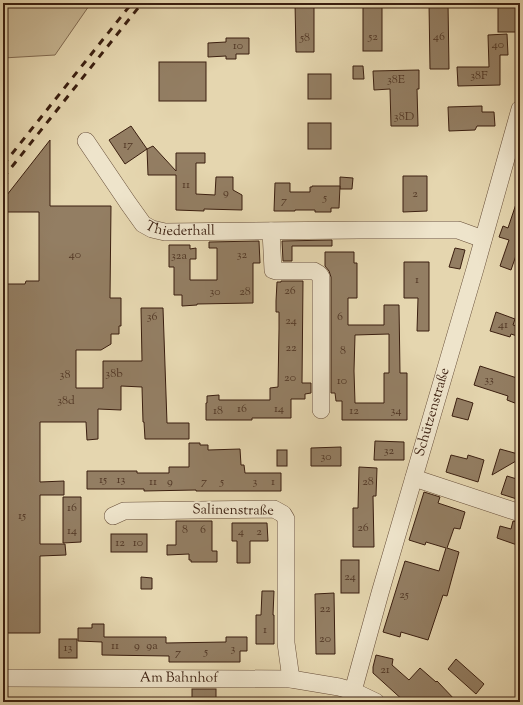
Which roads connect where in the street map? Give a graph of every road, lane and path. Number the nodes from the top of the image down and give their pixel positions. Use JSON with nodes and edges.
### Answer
{"nodes":[{"id":1,"x":520,"y":109,"type":"edge"},
{"id":2,"x":86,"y":141,"type":"dead end"},
{"id":3,"x":271,"y":231,"type":"junction"},
{"id":4,"x":483,"y":239,"type":"junction"},
{"id":5,"x":321,"y":410,"type":"dead end"},
{"id":6,"x":414,"y":478,"type":"junction"},
{"id":7,"x":520,"y":513,"type":"edge"},
{"id":8,"x":113,"y":516,"type":"dead end"},
{"id":9,"x":3,"y":678,"type":"edge"},
{"id":10,"x":291,"y":679,"type":"junction"},
{"id":11,"x":353,"y":691,"type":"junction"},
{"id":12,"x":376,"y":702,"type":"edge"}],
"edges":[{"from":1,"to":4,"type":"street","name":"Schützenstraße"},
{"from":2,"to":3,"type":"street","name":"Thiederhall"},
{"from":3,"to":4,"type":"street","name":"Thiederhall"},
{"from":3,"to":5,"type":"street"},
{"from":4,"to":6,"type":"street","name":"Schützenstraße"},
{"from":6,"to":7,"type":"street"},
{"from":6,"to":11,"type":"street","name":"Schützenstraße"},
{"from":8,"to":10,"type":"street","name":"Salinenstraße"},
{"from":9,"to":10,"type":"street","name":"Am Bahnhof"},
{"from":10,"to":11,"type":"street","name":"Am Bahnhof"},
{"from":11,"to":12,"type":"street"}]}
